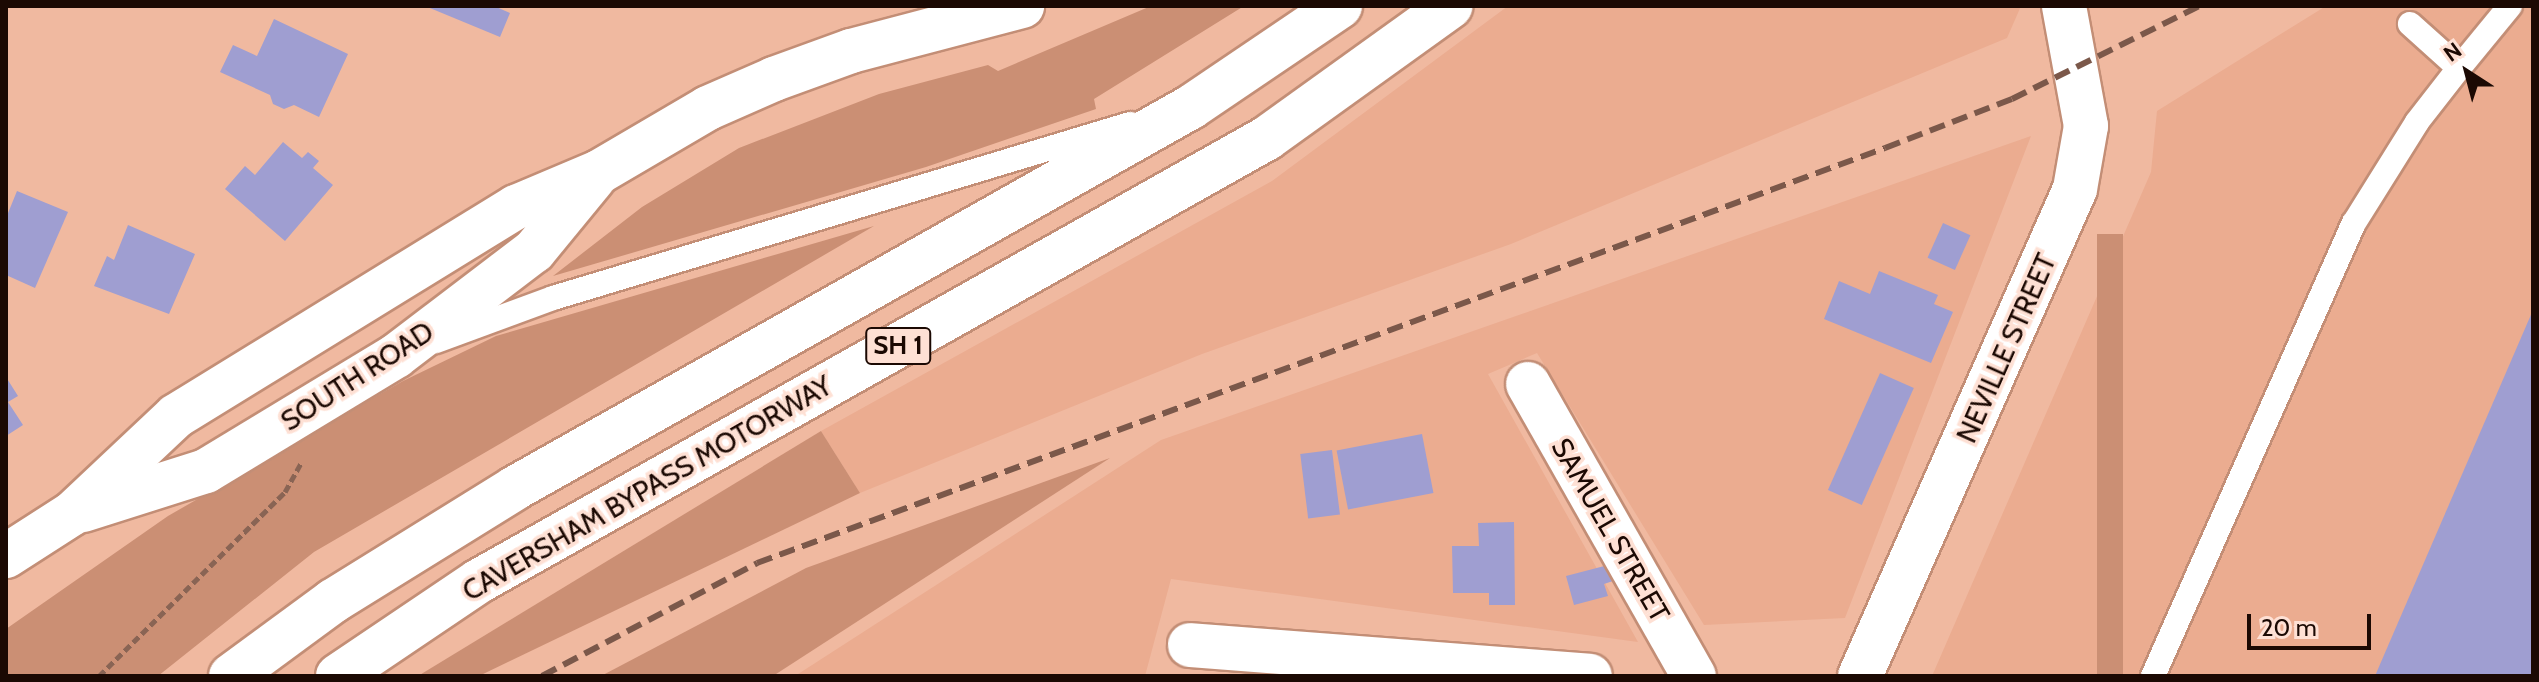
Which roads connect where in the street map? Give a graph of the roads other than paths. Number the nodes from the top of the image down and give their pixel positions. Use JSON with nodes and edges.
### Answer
{"nodes":[{"id":1,"x":1022,"y":6,"type":"edge"},
{"id":2,"x":1340,"y":6,"type":"edge"},
{"id":3,"x":1451,"y":6,"type":"edge"},
{"id":4,"x":2064,"y":6,"type":"edge"},
{"id":5,"x":2510,"y":6,"type":"edge"},
{"id":6,"x":2410,"y":24,"type":"dead end"},
{"id":7,"x":2459,"y":68,"type":"junction"},
{"id":8,"x":1191,"y":107,"type":"junction"},
{"id":9,"x":599,"y":172,"type":"junction"},
{"id":10,"x":396,"y":356,"type":"junction"},
{"id":11,"x":1528,"y":384,"type":"dead end"},
{"id":12,"x":73,"y":513,"type":"junction"},
{"id":13,"x":6,"y":556,"type":"edge"},
{"id":14,"x":1190,"y":645,"type":"dead end"},
{"id":15,"x":231,"y":676,"type":"edge"},
{"id":16,"x":338,"y":676,"type":"edge"},
{"id":17,"x":1590,"y":676,"type":"edge"},
{"id":18,"x":1694,"y":676,"type":"edge"},
{"id":19,"x":1860,"y":676,"type":"edge"},
{"id":20,"x":2153,"y":676,"type":"edge"}],
"edges":[{"from":1,"to":9,"type":"main road","name":"SOUTH ROAD"},
{"from":2,"to":8,"type":"main road","number":"SH 1"},
{"from":3,"to":16,"type":"main road","name":"CAVERSHAM BYPASS MOTORWAY","number":"SH 1"},
{"from":4,"to":19,"type":"main road","name":"NEVILLE STREET"},
{"from":5,"to":7,"type":"lane"},
{"from":6,"to":7,"type":"lane"},
{"from":7,"to":20,"type":"lane"},
{"from":8,"to":10,"type":"lane"},
{"from":8,"to":15,"type":"main road","number":"SH 1"},
{"from":9,"to":10,"type":"main road","name":"SOUTH ROAD"},
{"from":9,"to":12,"type":"main road","name":"SOUTH ROAD"},
{"from":10,"to":12,"type":"main road","name":"SOUTH ROAD"},
{"from":11,"to":18,"type":"main road","name":"SAMUEL STREET"},
{"from":12,"to":13,"type":"main road","name":"SOUTH ROAD"},
{"from":14,"to":17,"type":"main road"}]}
